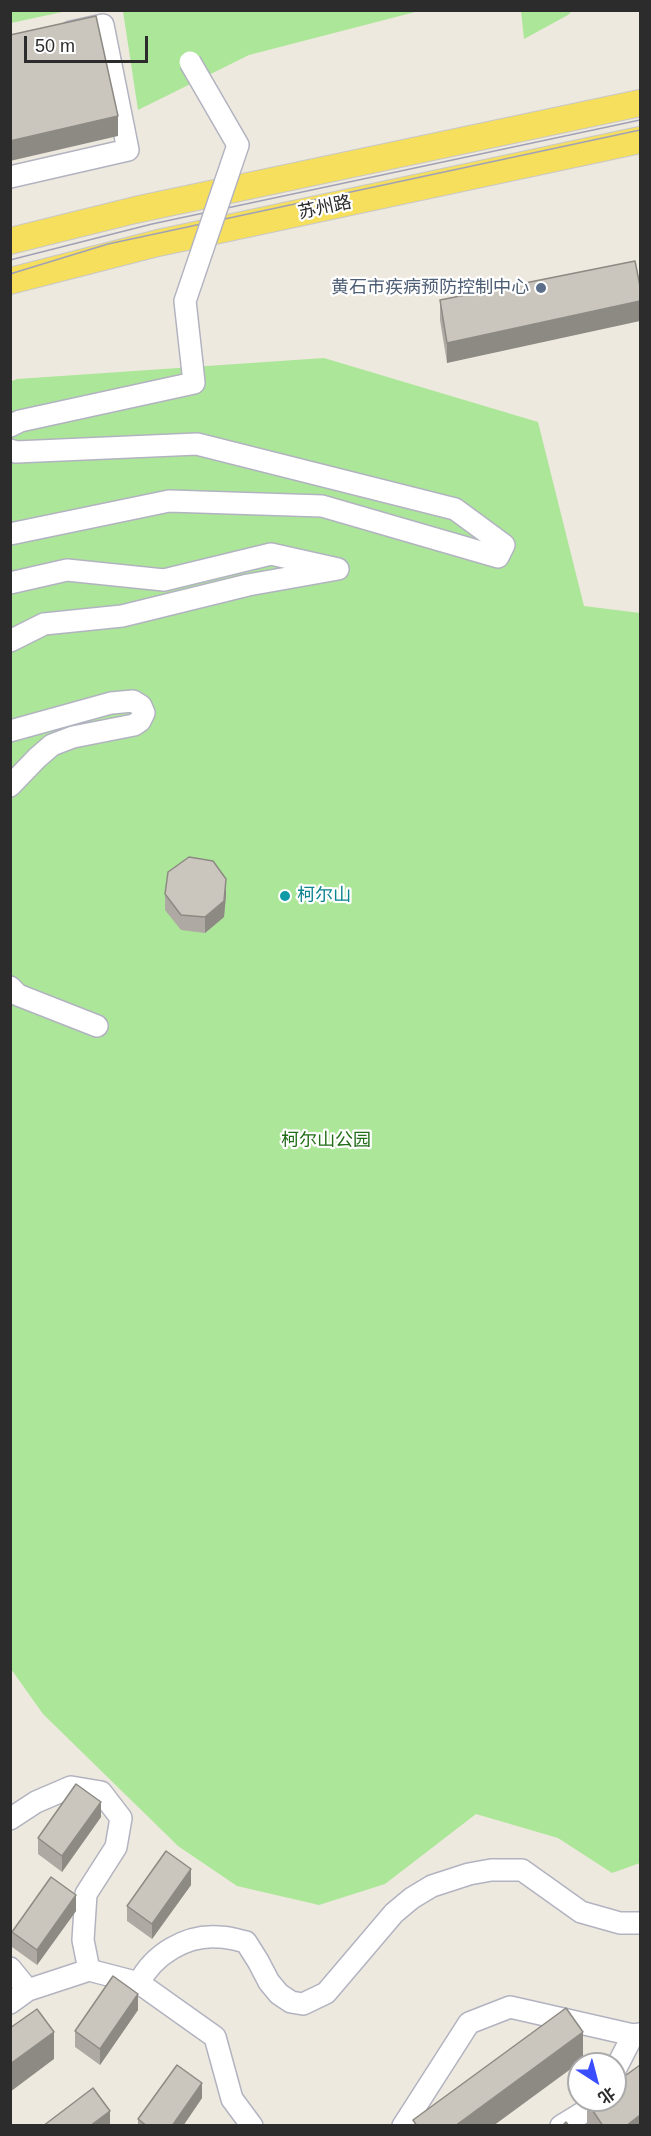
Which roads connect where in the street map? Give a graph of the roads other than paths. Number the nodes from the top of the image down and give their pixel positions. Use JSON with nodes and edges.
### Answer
{"nodes":[{"id":1,"x":57,"y":35,"type":"edge"},
{"id":2,"x":190,"y":62,"type":"dead end"},
{"id":3,"x":640,"y":103,"type":"edge"},
{"id":4,"x":640,"y":140,"type":"edge"},
{"id":5,"x":10,"y":177,"type":"edge"},
{"id":6,"x":10,"y":241,"type":"edge"},
{"id":7,"x":10,"y":281,"type":"edge"},
{"id":8,"x":10,"y":426,"type":"edge"},
{"id":9,"x":10,"y":450,"type":"edge"},
{"id":10,"x":10,"y":534,"type":"edge"},
{"id":11,"x":10,"y":583,"type":"edge"},
{"id":12,"x":10,"y":641,"type":"edge"},
{"id":13,"x":10,"y":731,"type":"edge"},
{"id":14,"x":10,"y":786,"type":"edge"},
{"id":15,"x":10,"y":987,"type":"edge"},
{"id":16,"x":97,"y":1026,"type":"dead end"},
{"id":17,"x":10,"y":1819,"type":"edge"},
{"id":18,"x":640,"y":1923,"type":"edge"},
{"id":19,"x":10,"y":1968,"type":"edge"},
{"id":20,"x":89,"y":1970,"type":"junction"},
{"id":21,"x":140,"y":1983,"type":"junction"},
{"id":22,"x":28,"y":1990,"type":"junction"},
{"id":23,"x":10,"y":2003,"type":"edge"},
{"id":24,"x":637,"y":2034,"type":"edge"},
{"id":25,"x":626,"y":2052,"type":"edge"},
{"id":26,"x":584,"y":2112,"type":"edge"},
{"id":27,"x":252,"y":2126,"type":"edge"},
{"id":28,"x":403,"y":2126,"type":"edge"},
{"id":29,"x":561,"y":2126,"type":"edge"}],
"edges":[{"from":1,"to":5,"type":"street"},
{"from":2,"to":8,"type":"street","bridge":true},
{"from":3,"to":6,"type":"main road"},
{"from":4,"to":7,"type":"main road","name":"苏州路"},
{"from":9,"to":10,"type":"street"},
{"from":11,"to":12,"type":"street"},
{"from":13,"to":14,"type":"street"},
{"from":15,"to":16,"type":"street"},
{"from":17,"to":20,"type":"street"},
{"from":18,"to":21,"type":"street"},
{"from":19,"to":22,"type":"street"},
{"from":20,"to":21,"type":"street"},
{"from":20,"to":22,"type":"street"},
{"from":21,"to":27,"type":"street"},
{"from":22,"to":23,"type":"street"},
{"from":24,"to":25,"type":"street"},
{"from":24,"to":28,"type":"street"},
{"from":26,"to":29,"type":"street"}]}
